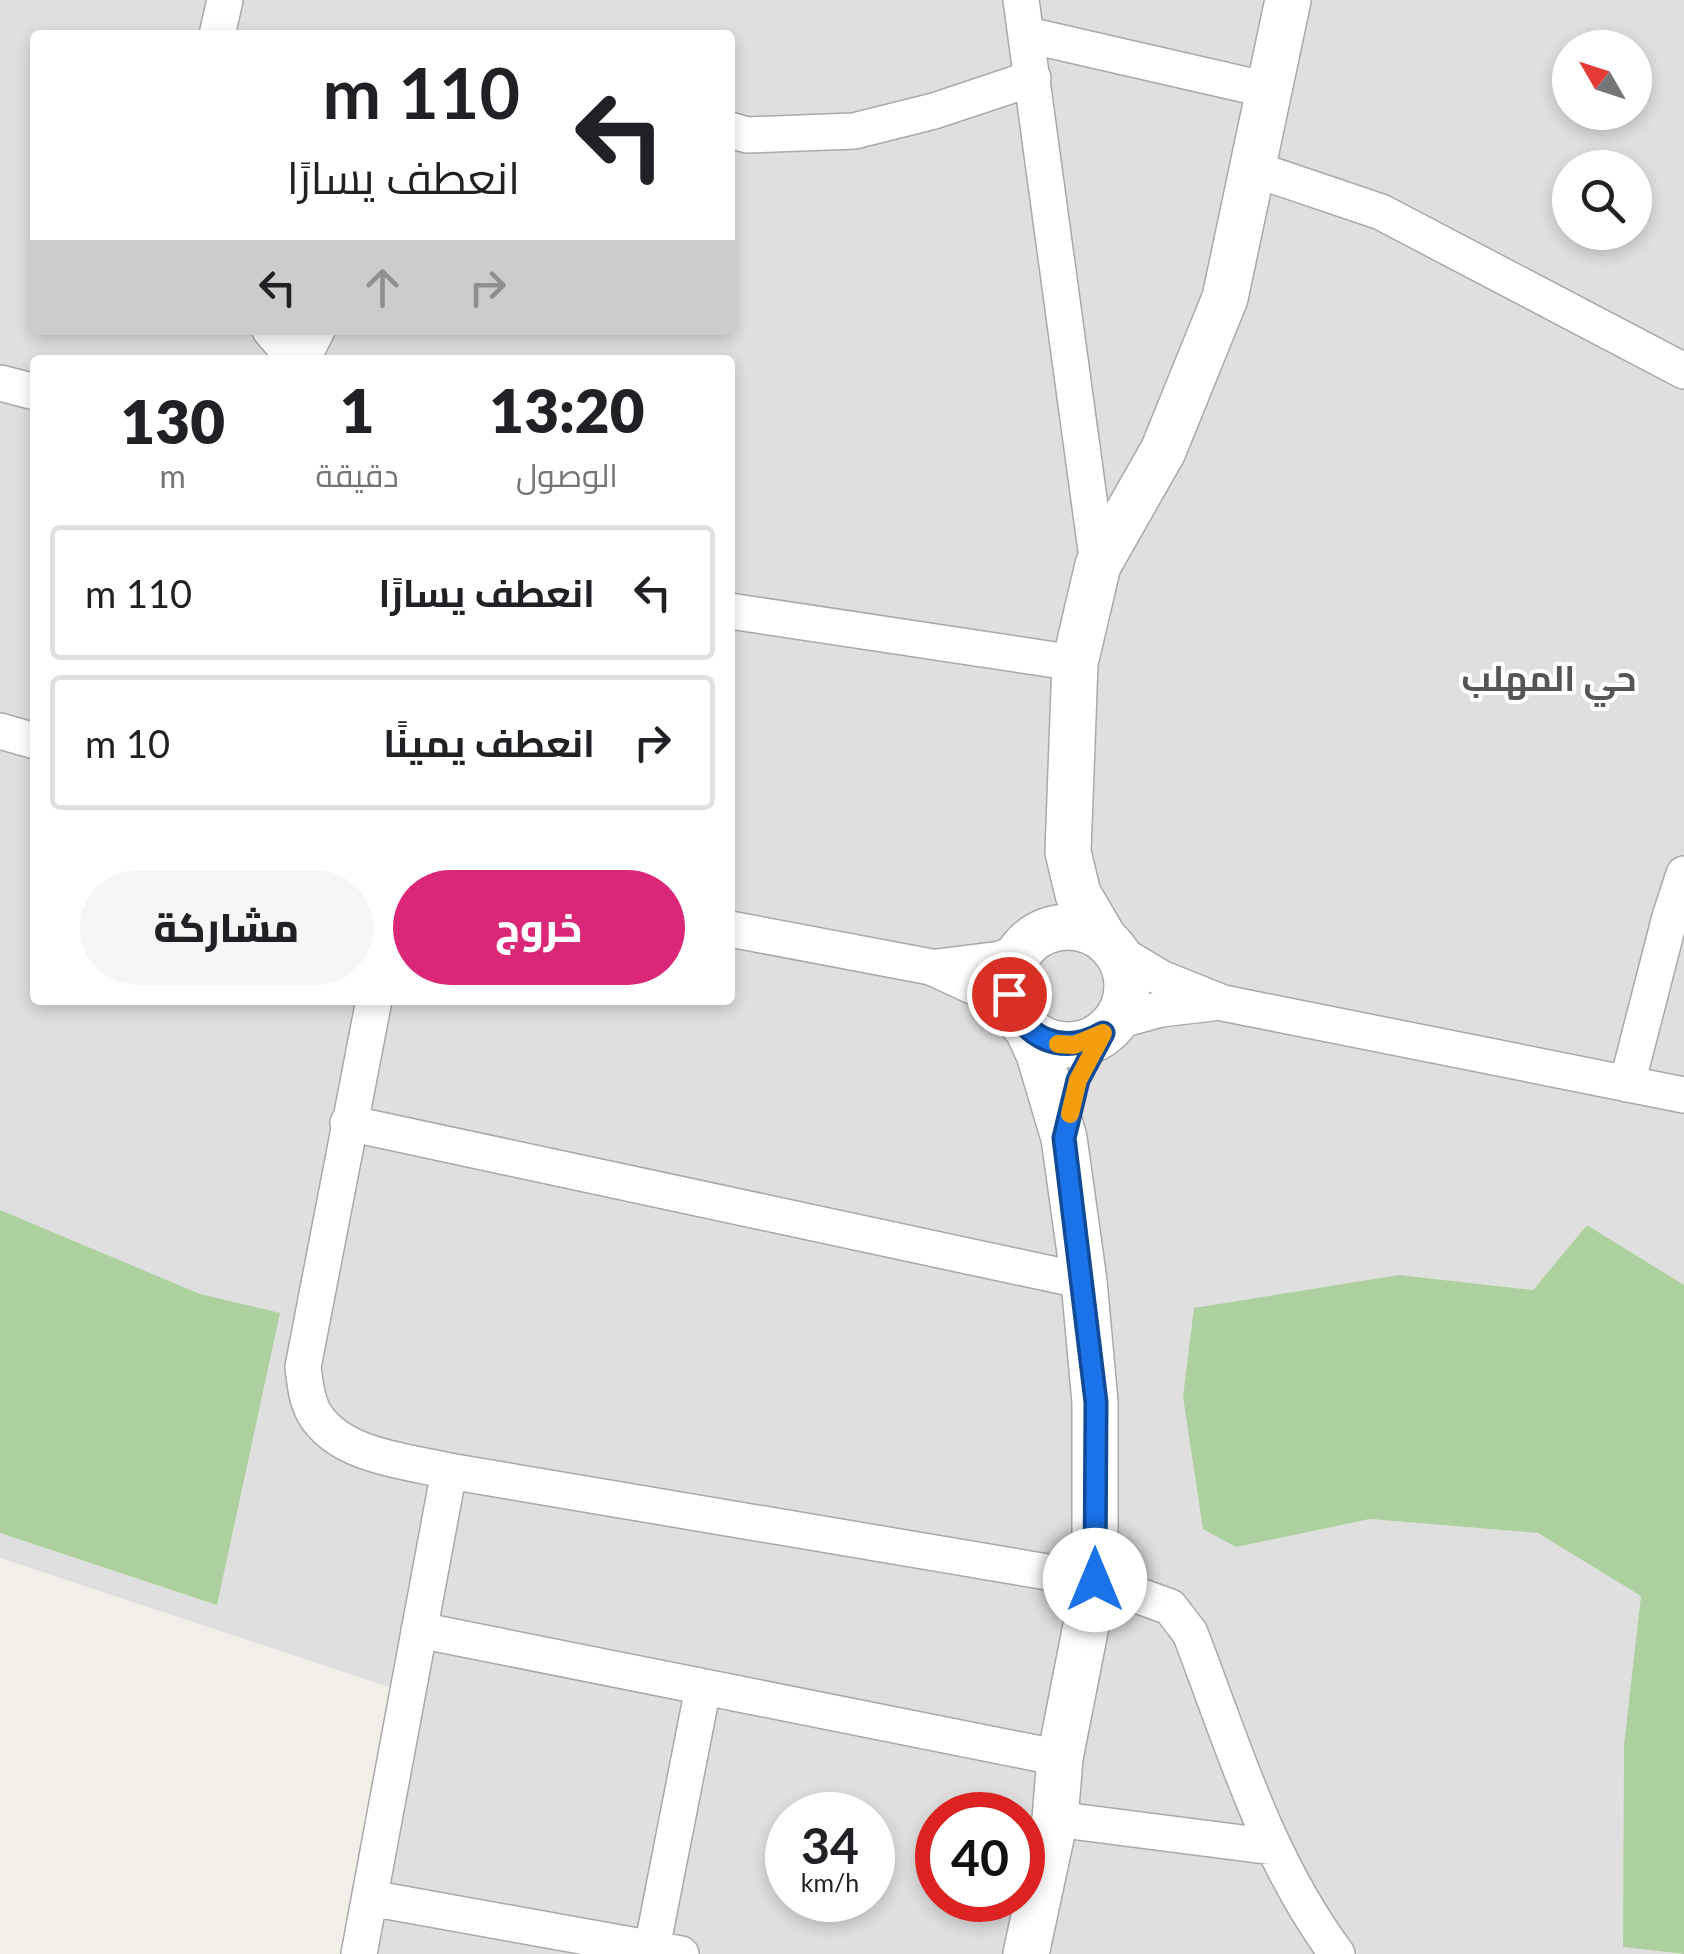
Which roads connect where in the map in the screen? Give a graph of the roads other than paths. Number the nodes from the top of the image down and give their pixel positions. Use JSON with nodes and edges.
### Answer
{"nodes":[{"id":1,"x":226,"y":0,"type":"edge"},
{"id":2,"x":1022,"y":0,"type":"edge"},
{"id":3,"x":1288,"y":0,"type":"edge"},
{"id":4,"x":218,"y":30,"type":"edge"},
{"id":5,"x":1028,"y":35,"type":"junction"},
{"id":6,"x":1033,"y":78,"type":"junction"},
{"id":7,"x":1268,"y":90,"type":"junction"},
{"id":8,"x":735,"y":131,"type":"edge"},
{"id":9,"x":1251,"y":168,"type":"junction"},
{"id":10,"x":275,"y":335,"type":"edge"},
{"id":11,"x":294,"y":355,"type":"edge"},
{"id":12,"x":1684,"y":372,"type":"edge"},
{"id":13,"x":0,"y":383,"type":"edge"},
{"id":14,"x":30,"y":391,"type":"edge"},
{"id":15,"x":1098,"y":565,"type":"junction"},
{"id":16,"x":735,"y":612,"type":"edge"},
{"id":17,"x":1074,"y":663,"type":"junction"},
{"id":18,"x":0,"y":730,"type":"edge"},
{"id":19,"x":30,"y":740,"type":"edge"},
{"id":20,"x":1068,"y":852,"type":"junction"},
{"id":21,"x":1684,"y":874,"type":"edge"},
{"id":22,"x":735,"y":930,"type":"edge"},
{"id":23,"x":1027,"y":944,"type":"junction"},
{"id":24,"x":1110,"y":945,"type":"junction"},
{"id":25,"x":932,"y":968,"type":"junction"},
{"id":26,"x":1224,"y":1002,"type":"junction"},
{"id":27,"x":373,"y":1005,"type":"edge"},
{"id":28,"x":1023,"y":1023,"type":"junction"},
{"id":29,"x":1109,"y":1028,"type":"junction"},
{"id":30,"x":1627,"y":1084,"type":"junction"},
{"id":31,"x":1684,"y":1095,"type":"edge"},
{"id":32,"x":348,"y":1123,"type":"junction"},
{"id":33,"x":1064,"y":1138,"type":"junction"},
{"id":34,"x":1084,"y":1281,"type":"junction"},
{"id":35,"x":449,"y":1471,"type":"junction"},
{"id":36,"x":1095,"y":1580,"type":"junction"},
{"id":37,"x":419,"y":1630,"type":"junction"},
{"id":38,"x":702,"y":1688,"type":"junction"},
{"id":39,"x":1060,"y":1758,"type":"junction"},
{"id":40,"x":1055,"y":1818,"type":"junction"},
{"id":41,"x":1273,"y":1847,"type":"junction"},
{"id":42,"x":370,"y":1898,"type":"junction"},
{"id":43,"x":666,"y":1951,"type":"edge"},
{"id":44,"x":359,"y":1954,"type":"edge"},
{"id":45,"x":1026,"y":1954,"type":"edge"},
{"id":46,"x":1337,"y":1954,"type":"edge"}],
"edges":[{"from":1,"to":4,"type":"street"},
{"from":2,"to":5,"type":"street"},
{"from":3,"to":7,"type":"street"},
{"from":5,"to":6,"type":"street"},
{"from":5,"to":7,"type":"street"},
{"from":6,"to":8,"type":"street"},
{"from":6,"to":15,"type":"street"},
{"from":7,"to":9,"type":"street"},
{"from":9,"to":12,"type":"street"},
{"from":9,"to":15,"type":"street"},
{"from":10,"to":11,"type":"street"},
{"from":13,"to":14,"type":"street"},
{"from":15,"to":17,"type":"street"},
{"from":16,"to":17,"type":"street"},
{"from":17,"to":20,"type":"street"},
{"from":18,"to":19,"type":"street"},
{"from":20,"to":23,"type":"street"},
{"from":20,"to":24,"type":"street"},
{"from":21,"to":30,"type":"street"},
{"from":22,"to":25,"type":"street"},
{"from":23,"to":24,"type":"street"},
{"from":23,"to":25,"type":"street"},
{"from":23,"to":28,"type":"street"},
{"from":24,"to":26,"type":"street"},
{"from":24,"to":29,"type":"street"},
{"from":25,"to":28,"type":"street"},
{"from":26,"to":29,"type":"street"},
{"from":26,"to":30,"type":"street"},
{"from":27,"to":32,"type":"street"},
{"from":28,"to":29,"type":"street"},
{"from":28,"to":33,"type":"street"},
{"from":29,"to":33,"type":"street"},
{"from":30,"to":31,"type":"street"},
{"from":32,"to":34,"type":"street"},
{"from":32,"to":35,"type":"street"},
{"from":33,"to":34,"type":"street"},
{"from":34,"to":36,"type":"street"},
{"from":35,"to":36,"type":"street"},
{"from":35,"to":37,"type":"street"},
{"from":36,"to":39,"type":"street"},
{"from":36,"to":41,"type":"street"},
{"from":37,"to":38,"type":"street"},
{"from":37,"to":42,"type":"street"},
{"from":38,"to":39,"type":"street"},
{"from":38,"to":43,"type":"street"},
{"from":39,"to":40,"type":"street"},
{"from":40,"to":41,"type":"street"},
{"from":40,"to":45,"type":"street"},
{"from":41,"to":46,"type":"street"},
{"from":42,"to":43,"type":"street"},
{"from":42,"to":44,"type":"street"}]}
